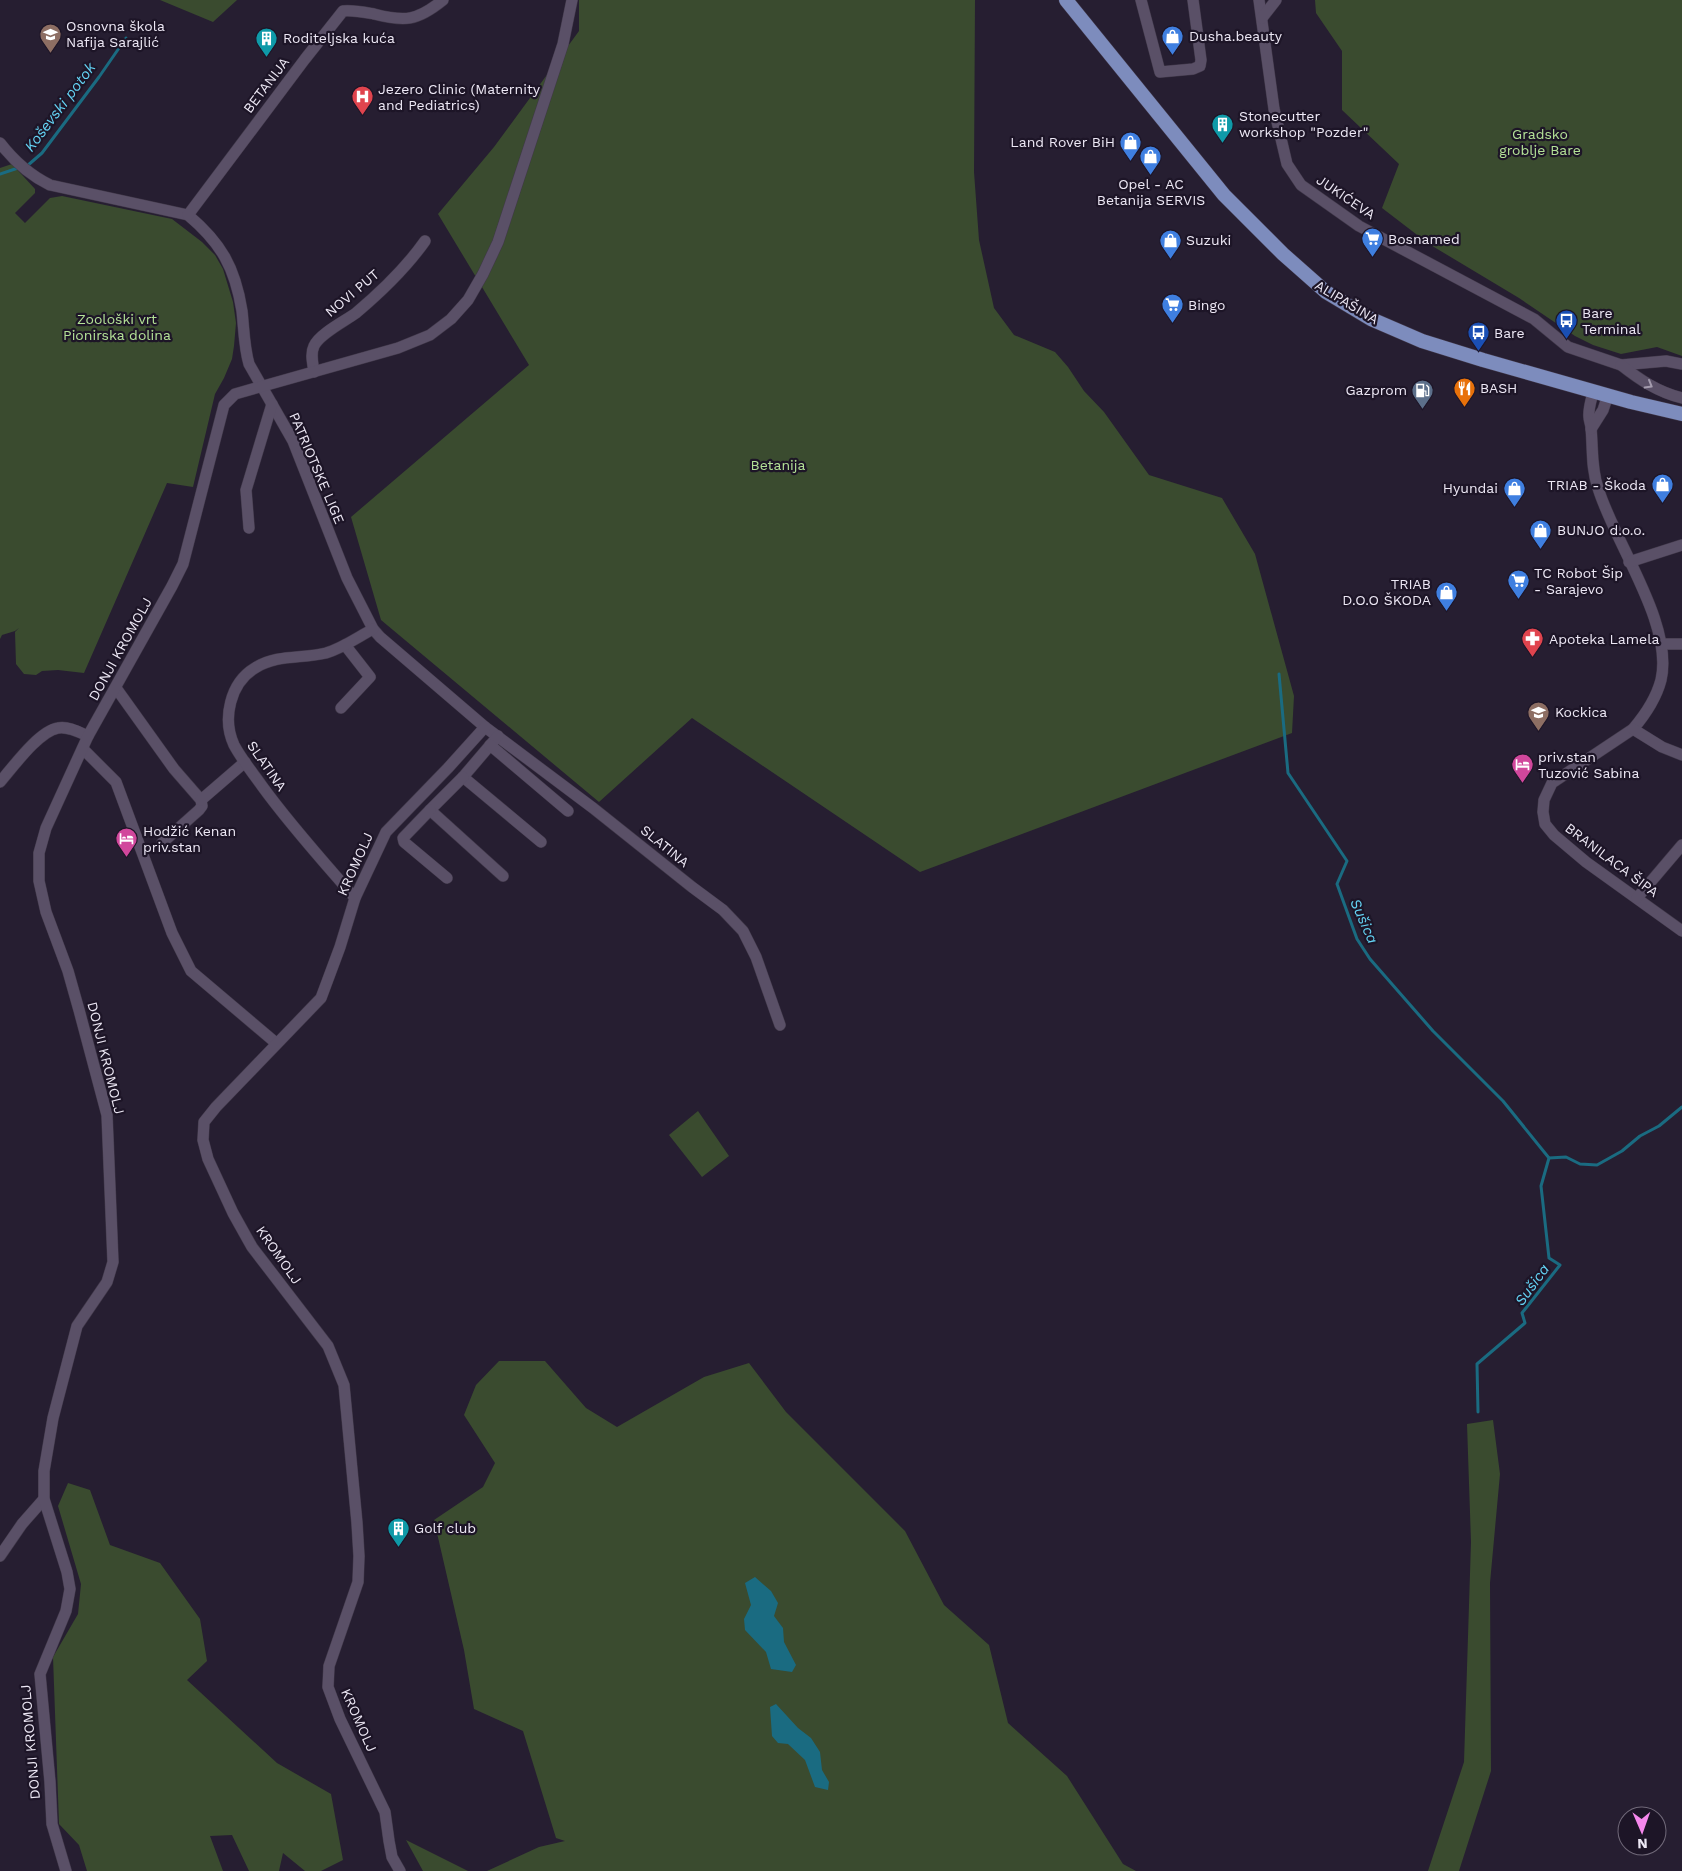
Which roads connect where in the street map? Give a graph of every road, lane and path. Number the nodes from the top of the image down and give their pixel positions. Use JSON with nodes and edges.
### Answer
{"nodes":[{"id":1,"x":443,"y":0,"type":"edge"},
{"id":2,"x":572,"y":0,"type":"edge"},
{"id":3,"x":1066,"y":0,"type":"edge"},
{"id":4,"x":1142,"y":0,"type":"edge"},
{"id":5,"x":1193,"y":0,"type":"edge"},
{"id":6,"x":1259,"y":0,"type":"edge"},
{"id":7,"x":1276,"y":0,"type":"edge"},
{"id":8,"x":1262,"y":18,"type":"junction"},
{"id":9,"x":0,"y":143,"type":"edge"},
{"id":10,"x":188,"y":216,"type":"junction"},
{"id":11,"x":425,"y":241,"type":"dead end"},
{"id":12,"x":1682,"y":364,"type":"edge"},
{"id":13,"x":1621,"y":365,"type":"junction"},
{"id":14,"x":314,"y":372,"type":"junction"},
{"id":15,"x":262,"y":388,"type":"junction"},
{"id":16,"x":1593,"y":391,"type":"junction"},
{"id":17,"x":1608,"y":395,"type":"junction"},
{"id":18,"x":1682,"y":398,"type":"edge"},
{"id":19,"x":272,"y":404,"type":"junction"},
{"id":20,"x":1682,"y":414,"type":"edge"},
{"id":21,"x":1591,"y":429,"type":"junction"},
{"id":22,"x":249,"y":528,"type":"dead end"},
{"id":23,"x":1682,"y":545,"type":"edge"},
{"id":24,"x":1629,"y":562,"type":"junction"},
{"id":25,"x":373,"y":629,"type":"junction"},
{"id":26,"x":1661,"y":644,"type":"junction"},
{"id":27,"x":1682,"y":644,"type":"edge"},
{"id":28,"x":345,"y":645,"type":"junction"},
{"id":29,"x":116,"y":688,"type":"junction"},
{"id":30,"x":341,"y":708,"type":"dead end"},
{"id":31,"x":485,"y":727,"type":"junction"},
{"id":32,"x":1633,"y":729,"type":"junction"},
{"id":33,"x":88,"y":736,"type":"junction"},
{"id":34,"x":494,"y":741,"type":"junction"},
{"id":35,"x":83,"y":749,"type":"junction"},
{"id":36,"x":1682,"y":755,"type":"edge"},
{"id":37,"x":245,"y":762,"type":"junction"},
{"id":38,"x":463,"y":777,"type":"junction"},
{"id":39,"x":0,"y":782,"type":"edge"},
{"id":40,"x":201,"y":800,"type":"junction"},
{"id":41,"x":430,"y":810,"type":"junction"},
{"id":42,"x":568,"y":811,"type":"dead end"},
{"id":43,"x":541,"y":842,"type":"dead end"},
{"id":44,"x":162,"y":843,"type":"dead end"},
{"id":45,"x":1682,"y":846,"type":"edge"},
{"id":46,"x":503,"y":876,"type":"dead end"},
{"id":47,"x":447,"y":878,"type":"dead end"},
{"id":48,"x":355,"y":898,"type":"junction"},
{"id":49,"x":1637,"y":898,"type":"junction"},
{"id":50,"x":1682,"y":931,"type":"edge"},
{"id":51,"x":780,"y":1025,"type":"dead end"},
{"id":52,"x":276,"y":1043,"type":"junction"},
{"id":53,"x":44,"y":1500,"type":"junction"},
{"id":54,"x":0,"y":1556,"type":"edge"},
{"id":55,"x":66,"y":1871,"type":"edge"},
{"id":56,"x":400,"y":1871,"type":"edge"}],
"edges":[{"from":1,"to":10,"type":"street","name":"BETANIJA"},
{"from":2,"to":14,"type":"street","name":"DONJI KROMOLJ"},
{"from":3,"to":16,"type":"main road","name":"ALIPAŠINA"},
{"from":4,"to":5,"type":"street"},
{"from":6,"to":8,"type":"street","name":"JUKIĆEVA"},
{"from":7,"to":8,"type":"street"},
{"from":8,"to":13,"type":"street","name":"JUKIĆEVA"},
{"from":9,"to":10,"type":"street","name":"PATRIOTSKE LIGE"},
{"from":10,"to":15,"type":"street","name":"PATRIOTSKE LIGE"},
{"from":11,"to":14,"type":"street","name":"NOVI PUT"},
{"from":12,"to":13,"type":"street","name":"JUKIĆEVA"},
{"from":13,"to":18,"type":"street","name":"JUKIĆEVA","one_way":true},
{"from":14,"to":15,"type":"street","name":"DONJI KROMOLJ"},
{"from":15,"to":19,"type":"street","name":"PATRIOTSKE LIGE"},
{"from":15,"to":29,"type":"street","name":"DONJI KROMOLJ"},
{"from":16,"to":17,"type":"main road","name":"ALIPAŠINA"},
{"from":16,"to":21,"type":"street","name":"BRANILACA ŠIPA"},
{"from":17,"to":20,"type":"main road","name":"ALIPAŠINA"},
{"from":17,"to":21,"type":"street"},
{"from":19,"to":22,"type":"street"},
{"from":19,"to":25,"type":"street","name":"PATRIOTSKE LIGE"},
{"from":21,"to":24,"type":"street","name":"BRANILACA ŠIPA"},
{"from":23,"to":24,"type":"street"},
{"from":24,"to":26,"type":"street","name":"BRANILACA ŠIPA"},
{"from":25,"to":28,"type":"street","name":"SLATINA"},
{"from":25,"to":31,"type":"street","name":"PATRIOTSKE LIGE"},
{"from":26,"to":27,"type":"street"},
{"from":26,"to":32,"type":"street","name":"BRANILACA ŠIPA"},
{"from":28,"to":30,"type":"street"},
{"from":28,"to":37,"type":"street","name":"SLATINA"},
{"from":29,"to":33,"type":"street","name":"DONJI KROMOLJ"},
{"from":29,"to":40,"type":"street"},
{"from":31,"to":34,"type":"street","name":"SLATINA"},
{"from":31,"to":48,"type":"street","name":"KROMOLJ"},
{"from":32,"to":36,"type":"street"},
{"from":32,"to":49,"type":"street","name":"BRANILACA ŠIPA"},
{"from":33,"to":35,"type":"street","name":"DONJI KROMOLJ"},
{"from":33,"to":39,"type":"street"},
{"from":34,"to":38,"type":"street"},
{"from":34,"to":42,"type":"street"},
{"from":34,"to":51,"type":"street","name":"SLATINA"},
{"from":35,"to":52,"type":"street"},
{"from":35,"to":53,"type":"street","name":"DONJI KROMOLJ"},
{"from":37,"to":40,"type":"street"},
{"from":37,"to":48,"type":"street","name":"SLATINA"},
{"from":38,"to":41,"type":"street"},
{"from":38,"to":43,"type":"street"},
{"from":40,"to":44,"type":"street"},
{"from":41,"to":46,"type":"street"},
{"from":41,"to":47,"type":"street"},
{"from":45,"to":49,"type":"street"},
{"from":48,"to":52,"type":"street","name":"KROMOLJ"},
{"from":49,"to":50,"type":"street","name":"BRANILACA ŠIPA"},
{"from":52,"to":56,"type":"street","name":"KROMOLJ"},
{"from":53,"to":54,"type":"street"},
{"from":53,"to":55,"type":"street","name":"DONJI KROMOLJ"}]}
